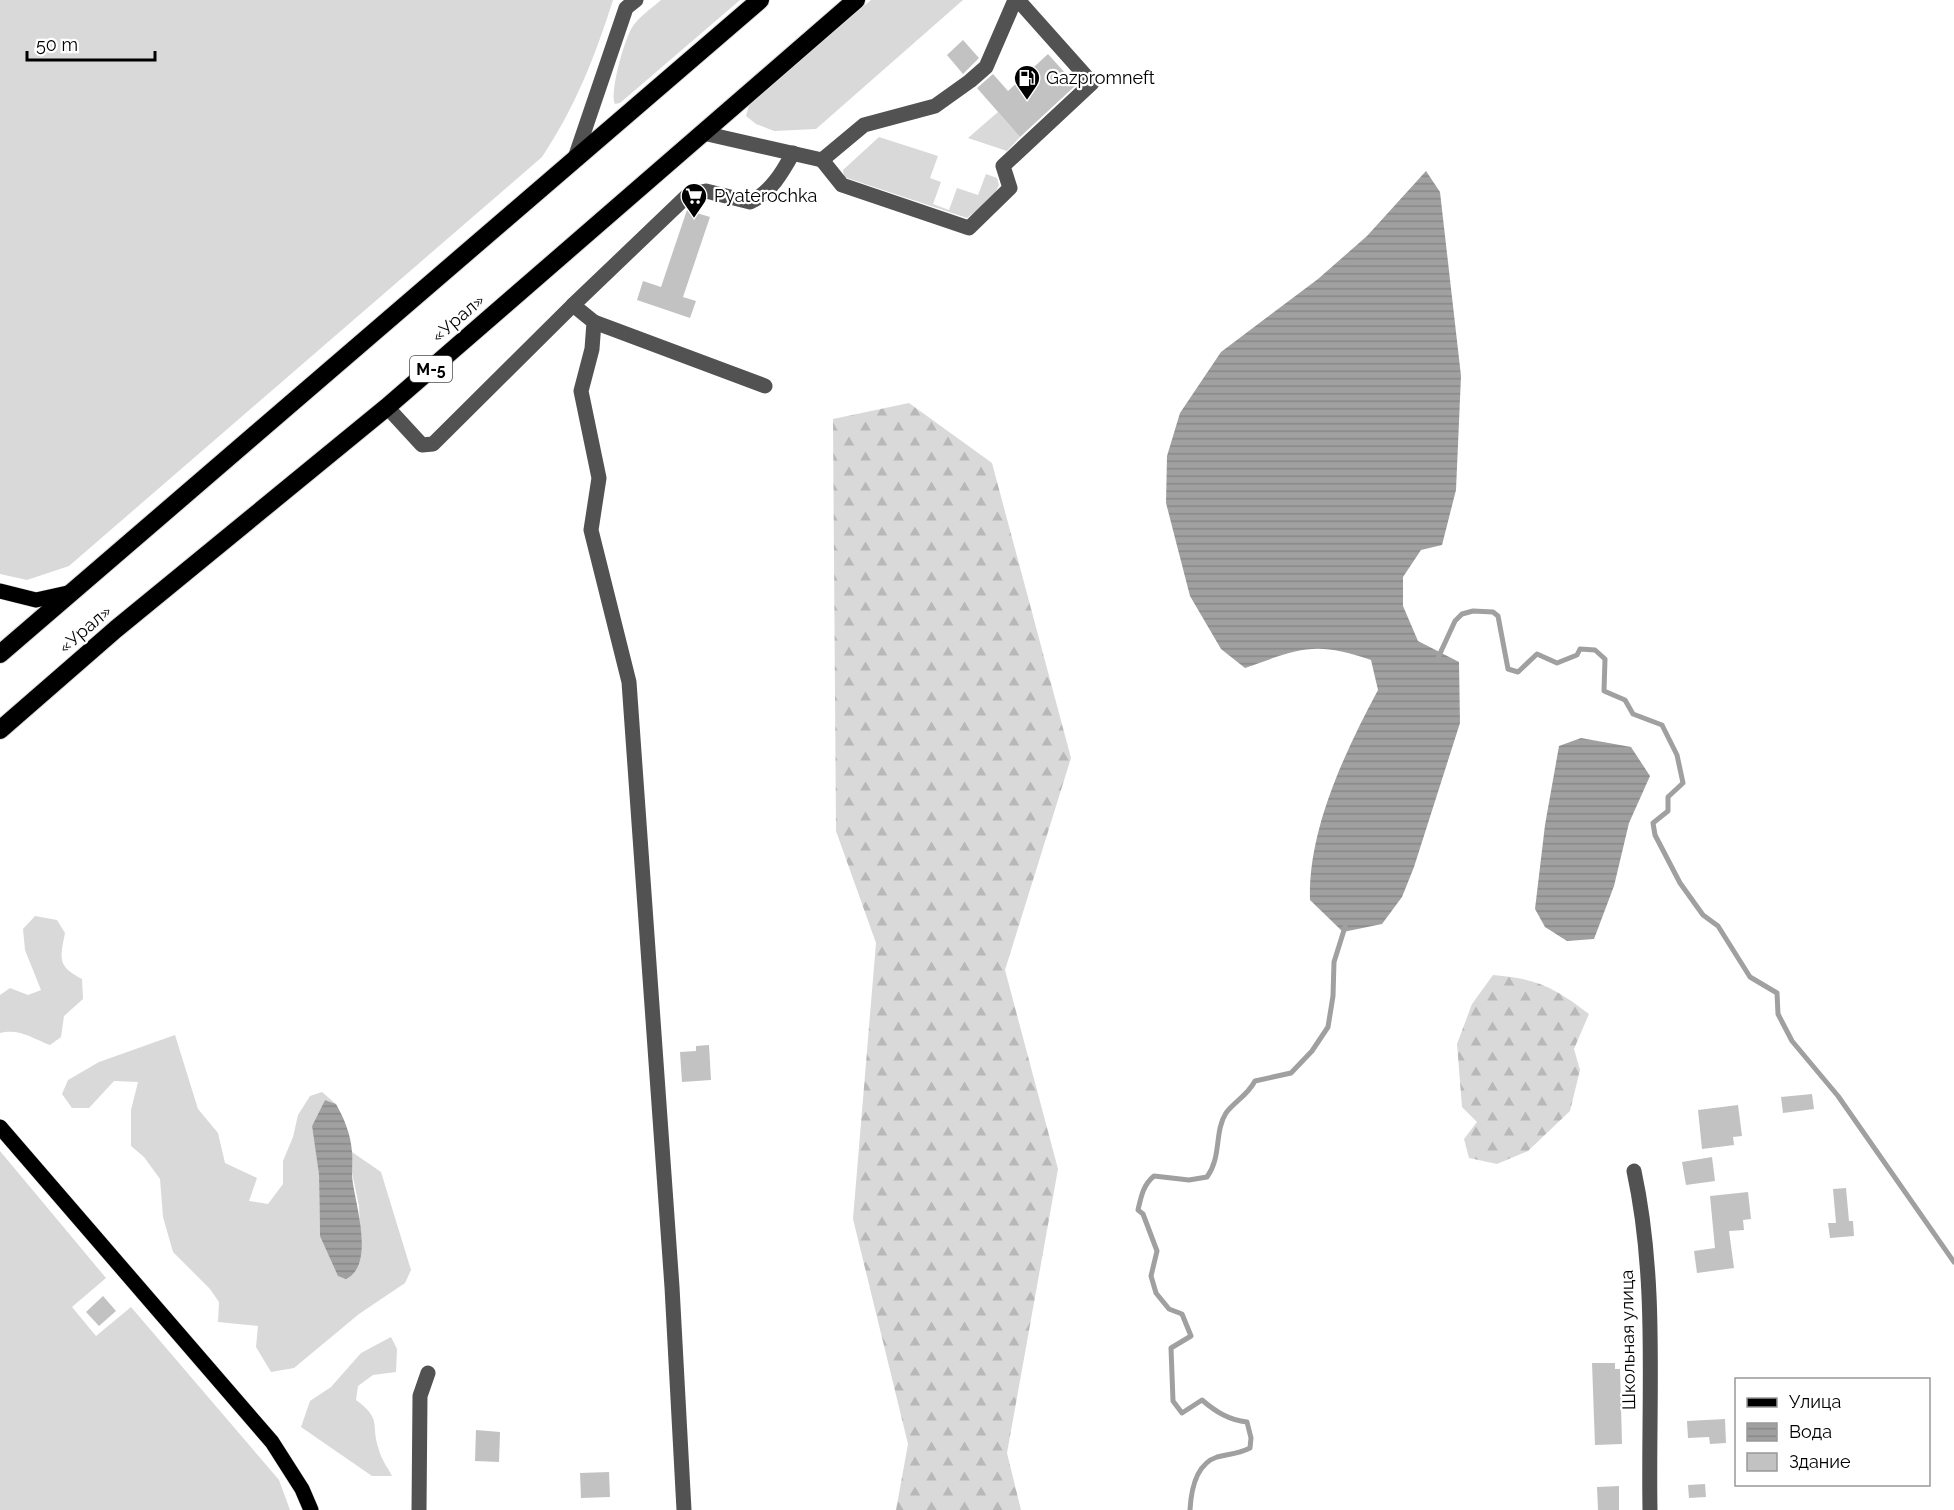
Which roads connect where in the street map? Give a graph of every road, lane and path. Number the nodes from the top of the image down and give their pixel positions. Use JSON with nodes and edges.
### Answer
{"nodes":[{"id":1,"x":636,"y":0,"type":"edge"},
{"id":2,"x":760,"y":0,"type":"edge"},
{"id":3,"x":856,"y":0,"type":"edge"},
{"id":4,"x":1017,"y":0,"type":"edge"},
{"id":5,"x":703,"y":133,"type":"junction"},
{"id":6,"x":793,"y":153,"type":"junction"},
{"id":7,"x":575,"y":158,"type":"junction"},
{"id":8,"x":822,"y":160,"type":"junction"},
{"id":9,"x":573,"y":305,"type":"junction"},
{"id":10,"x":594,"y":322,"type":"junction"},
{"id":11,"x":765,"y":386,"type":"dead end"},
{"id":12,"x":387,"y":407,"type":"junction"},
{"id":13,"x":0,"y":591,"type":"edge"},
{"id":14,"x":72,"y":592,"type":"junction"},
{"id":15,"x":0,"y":654,"type":"edge"},
{"id":16,"x":0,"y":730,"type":"edge"},
{"id":17,"x":0,"y":1127,"type":"edge"},
{"id":18,"x":1634,"y":1171,"type":"dead end"},
{"id":19,"x":428,"y":1373,"type":"dead end"},
{"id":20,"x":311,"y":1510,"type":"edge"},
{"id":21,"x":419,"y":1510,"type":"edge"},
{"id":22,"x":684,"y":1510,"type":"edge"},
{"id":23,"x":1650,"y":1510,"type":"edge"}],
"edges":[{"from":1,"to":7,"type":"street"},
{"from":2,"to":7,"type":"highway","name":"«Урал»"},
{"from":3,"to":5,"type":"highway","name":"«Урал»","number":"М-5"},
{"from":4,"to":8,"type":"street"},
{"from":4,"to":8,"type":"street"},
{"from":5,"to":6,"type":"street"},
{"from":5,"to":12,"type":"highway","name":"«Урал»","number":"М-5"},
{"from":6,"to":8,"type":"street"},
{"from":6,"to":9,"type":"street"},
{"from":7,"to":14,"type":"highway","name":"«Урал»"},
{"from":9,"to":10,"type":"street"},
{"from":9,"to":12,"type":"street"},
{"from":10,"to":11,"type":"street"},
{"from":10,"to":22,"type":"street"},
{"from":12,"to":16,"type":"highway","name":"«Урал»","number":"М-5"},
{"from":13,"to":14,"type":"main road"},
{"from":14,"to":15,"type":"highway","name":"«Урал»"},
{"from":17,"to":20,"type":"main road"},
{"from":18,"to":23,"type":"street","name":"Школьная улица"},
{"from":19,"to":21,"type":"street"}]}
